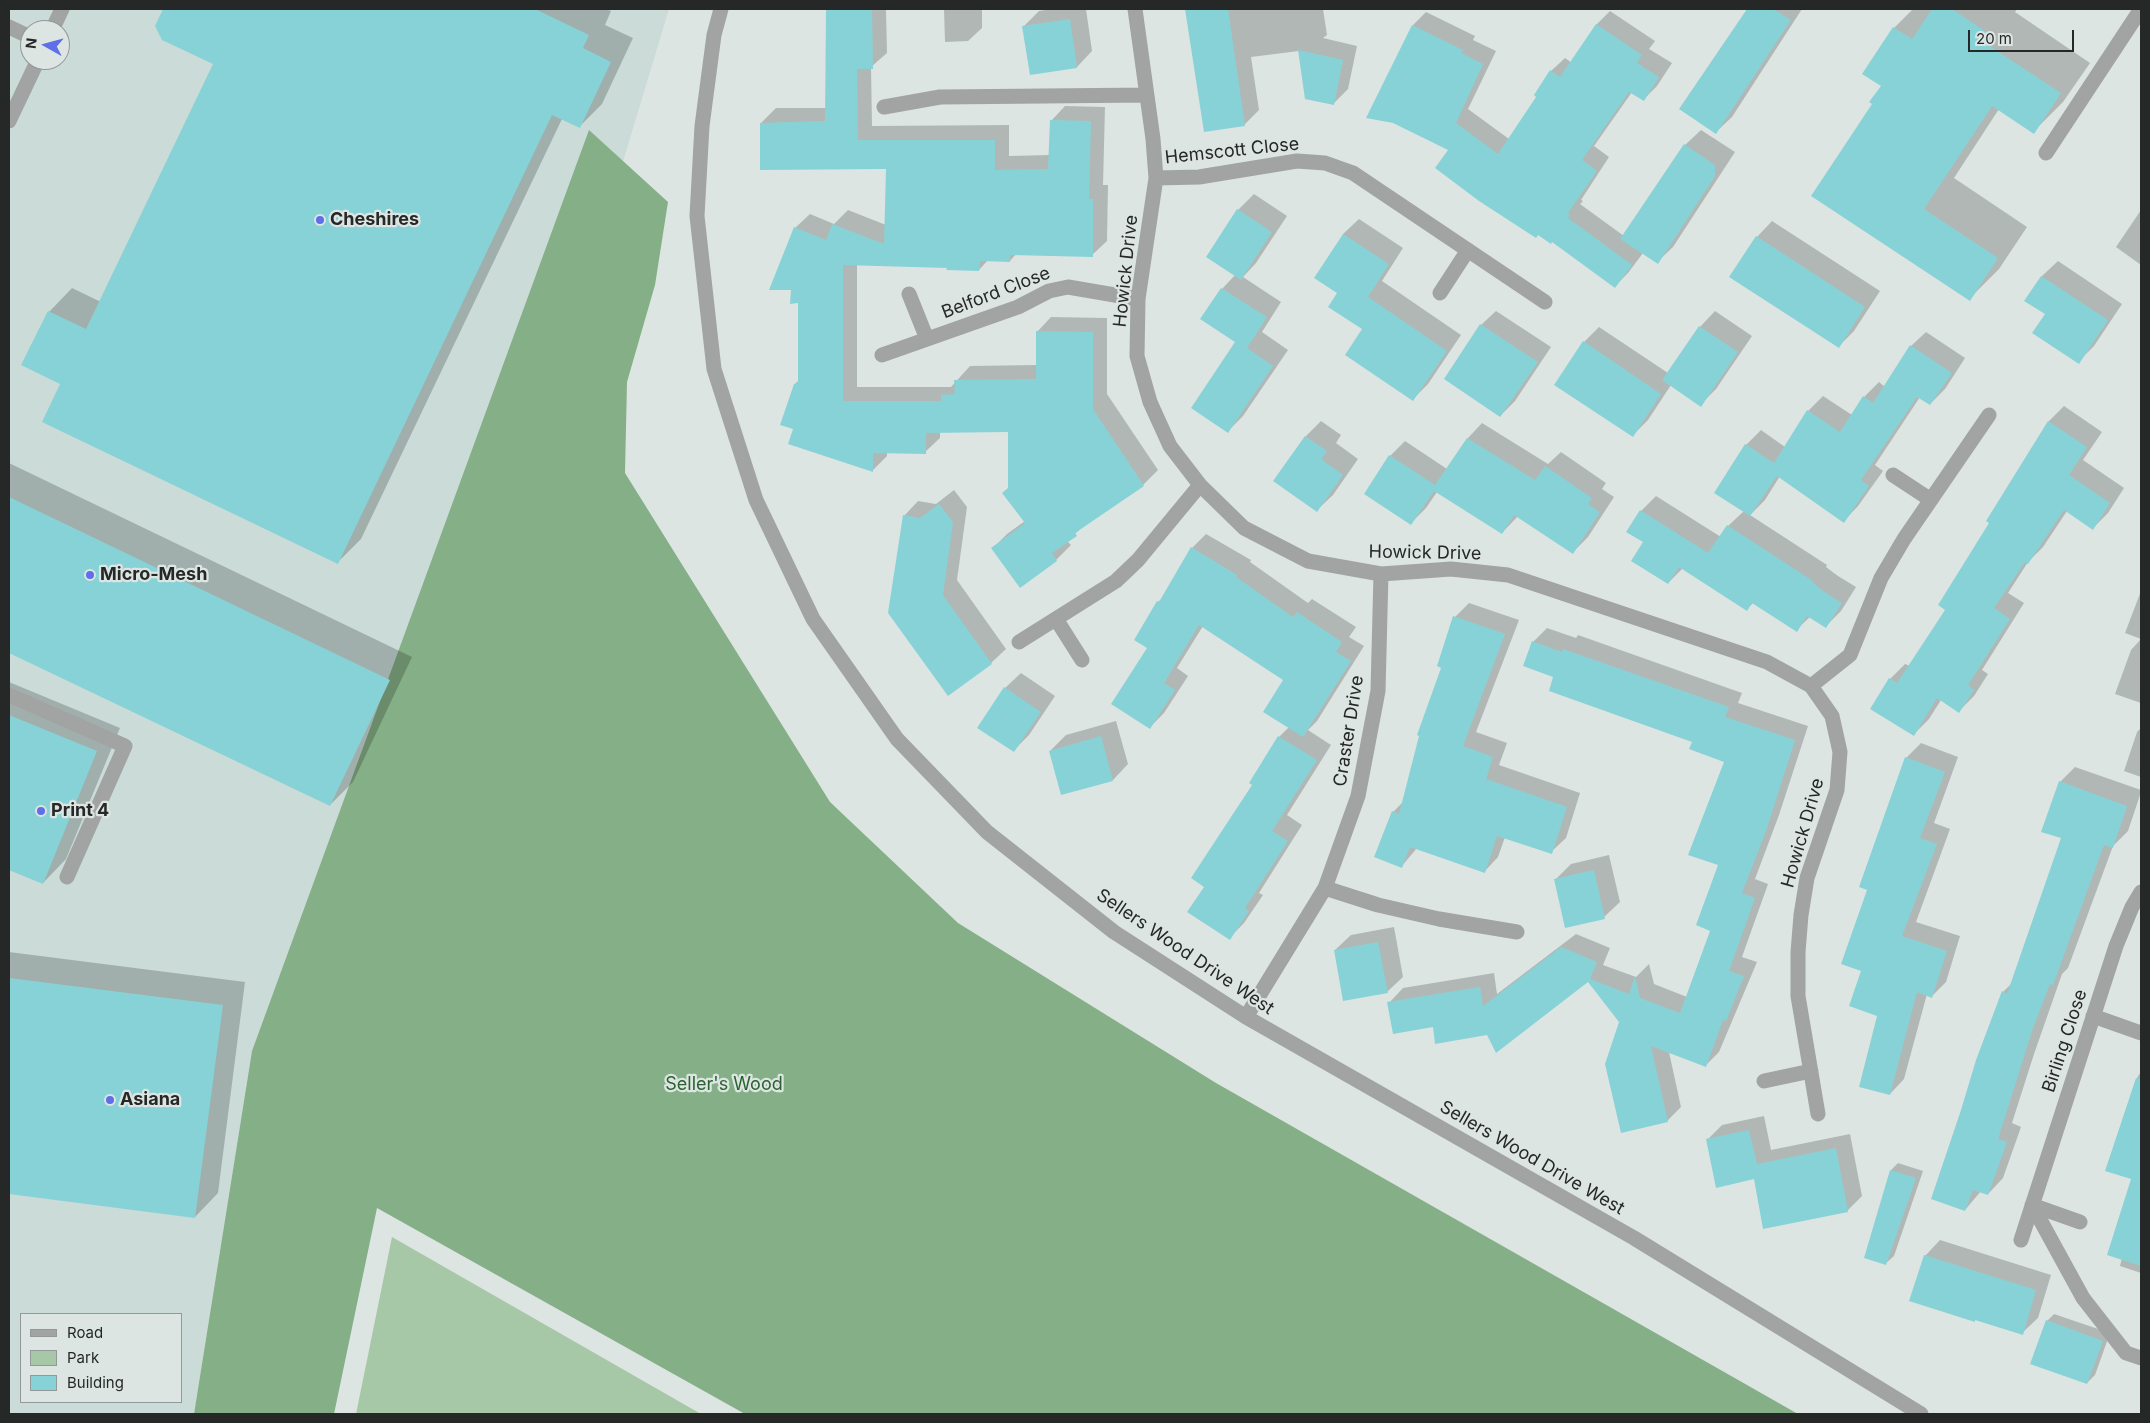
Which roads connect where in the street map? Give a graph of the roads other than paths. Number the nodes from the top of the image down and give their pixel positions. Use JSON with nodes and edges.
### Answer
{"nodes":[{"id":1,"x":721,"y":9,"type":"edge"},
{"id":2,"x":1135,"y":9,"type":"edge"},
{"id":3,"x":2141,"y":9,"type":"edge"},
{"id":4,"x":33,"y":70,"type":"edge"},
{"id":5,"x":1147,"y":95,"type":"junction"},
{"id":6,"x":884,"y":107,"type":"dead end"},
{"id":7,"x":9,"y":121,"type":"edge"},
{"id":8,"x":2046,"y":153,"type":"dead end"},
{"id":9,"x":1156,"y":178,"type":"junction"},
{"id":10,"x":1468,"y":250,"type":"junction"},
{"id":11,"x":1440,"y":293,"type":"dead end"},
{"id":12,"x":909,"y":294,"type":"dead end"},
{"id":13,"x":1138,"y":299,"type":"junction"},
{"id":14,"x":1544,"y":302,"type":"dead end"},
{"id":15,"x":927,"y":339,"type":"junction"},
{"id":16,"x":882,"y":355,"type":"dead end"},
{"id":17,"x":1990,"y":415,"type":"dead end"},
{"id":18,"x":1893,"y":475,"type":"dead end"},
{"id":19,"x":1200,"y":485,"type":"junction"},
{"id":20,"x":1931,"y":500,"type":"junction"},
{"id":21,"x":1381,"y":574,"type":"junction"},
{"id":22,"x":1056,"y":619,"type":"junction"},
{"id":23,"x":1019,"y":642,"type":"dead end"},
{"id":24,"x":1082,"y":660,"type":"dead end"},
{"id":25,"x":1812,"y":686,"type":"junction"},
{"id":26,"x":9,"y":695,"type":"edge"},
{"id":27,"x":67,"y":877,"type":"dead end"},
{"id":28,"x":1325,"y":888,"type":"junction"},
{"id":29,"x":2141,"y":892,"type":"edge"},
{"id":30,"x":1517,"y":932,"type":"dead end"},
{"id":31,"x":2093,"y":1016,"type":"junction"},
{"id":32,"x":1246,"y":1017,"type":"junction"},
{"id":33,"x":2141,"y":1033,"type":"edge"},
{"id":34,"x":1811,"y":1071,"type":"junction"},
{"id":35,"x":1764,"y":1081,"type":"dead end"},
{"id":36,"x":1818,"y":1114,"type":"dead end"},
{"id":37,"x":2032,"y":1205,"type":"junction"},
{"id":38,"x":2080,"y":1222,"type":"dead end"},
{"id":39,"x":2021,"y":1240,"type":"dead end"},
{"id":40,"x":2141,"y":1358,"type":"edge"},
{"id":41,"x":1921,"y":1414,"type":"edge"}],
"edges":[{"from":1,"to":32,"type":"street","name":"Sellers Wood Drive West"},
{"from":2,"to":5,"type":"street","name":"Howick Drive"},
{"from":3,"to":8,"type":"street"},
{"from":4,"to":7,"type":"street"},
{"from":5,"to":6,"type":"street"},
{"from":5,"to":9,"type":"street","name":"Howick Drive"},
{"from":9,"to":10,"type":"street","name":"Hemscott Close"},
{"from":9,"to":13,"type":"street","name":"Howick Drive"},
{"from":10,"to":11,"type":"street"},
{"from":10,"to":14,"type":"street","name":"Hemscott Close"},
{"from":12,"to":15,"type":"street","name":"Belford Close"},
{"from":13,"to":15,"type":"street","name":"Belford Close"},
{"from":13,"to":19,"type":"street","name":"Howick Drive"},
{"from":15,"to":16,"type":"street","name":"Belford Close"},
{"from":17,"to":20,"type":"street"},
{"from":18,"to":20,"type":"street"},
{"from":19,"to":21,"type":"street","name":"Howick Drive"},
{"from":19,"to":22,"type":"street"},
{"from":20,"to":25,"type":"street"},
{"from":21,"to":25,"type":"street","name":"Howick Drive"},
{"from":21,"to":28,"type":"street","name":"Craster Drive"},
{"from":22,"to":23,"type":"street"},
{"from":22,"to":24,"type":"street"},
{"from":25,"to":34,"type":"street","name":"Howick Drive"},
{"from":26,"to":27,"type":"street"},
{"from":28,"to":30,"type":"street"},
{"from":28,"to":32,"type":"street","name":"Craster Drive"},
{"from":29,"to":31,"type":"street","name":"Birling Close"},
{"from":31,"to":33,"type":"street"},
{"from":31,"to":37,"type":"street","name":"Birling Close"},
{"from":32,"to":41,"type":"street","name":"Sellers Wood Drive West"},
{"from":34,"to":35,"type":"street"},
{"from":34,"to":36,"type":"street","name":"Howick Drive"},
{"from":37,"to":38,"type":"street"},
{"from":37,"to":39,"type":"street","name":"Birling Close"},
{"from":37,"to":40,"type":"street"}]}
